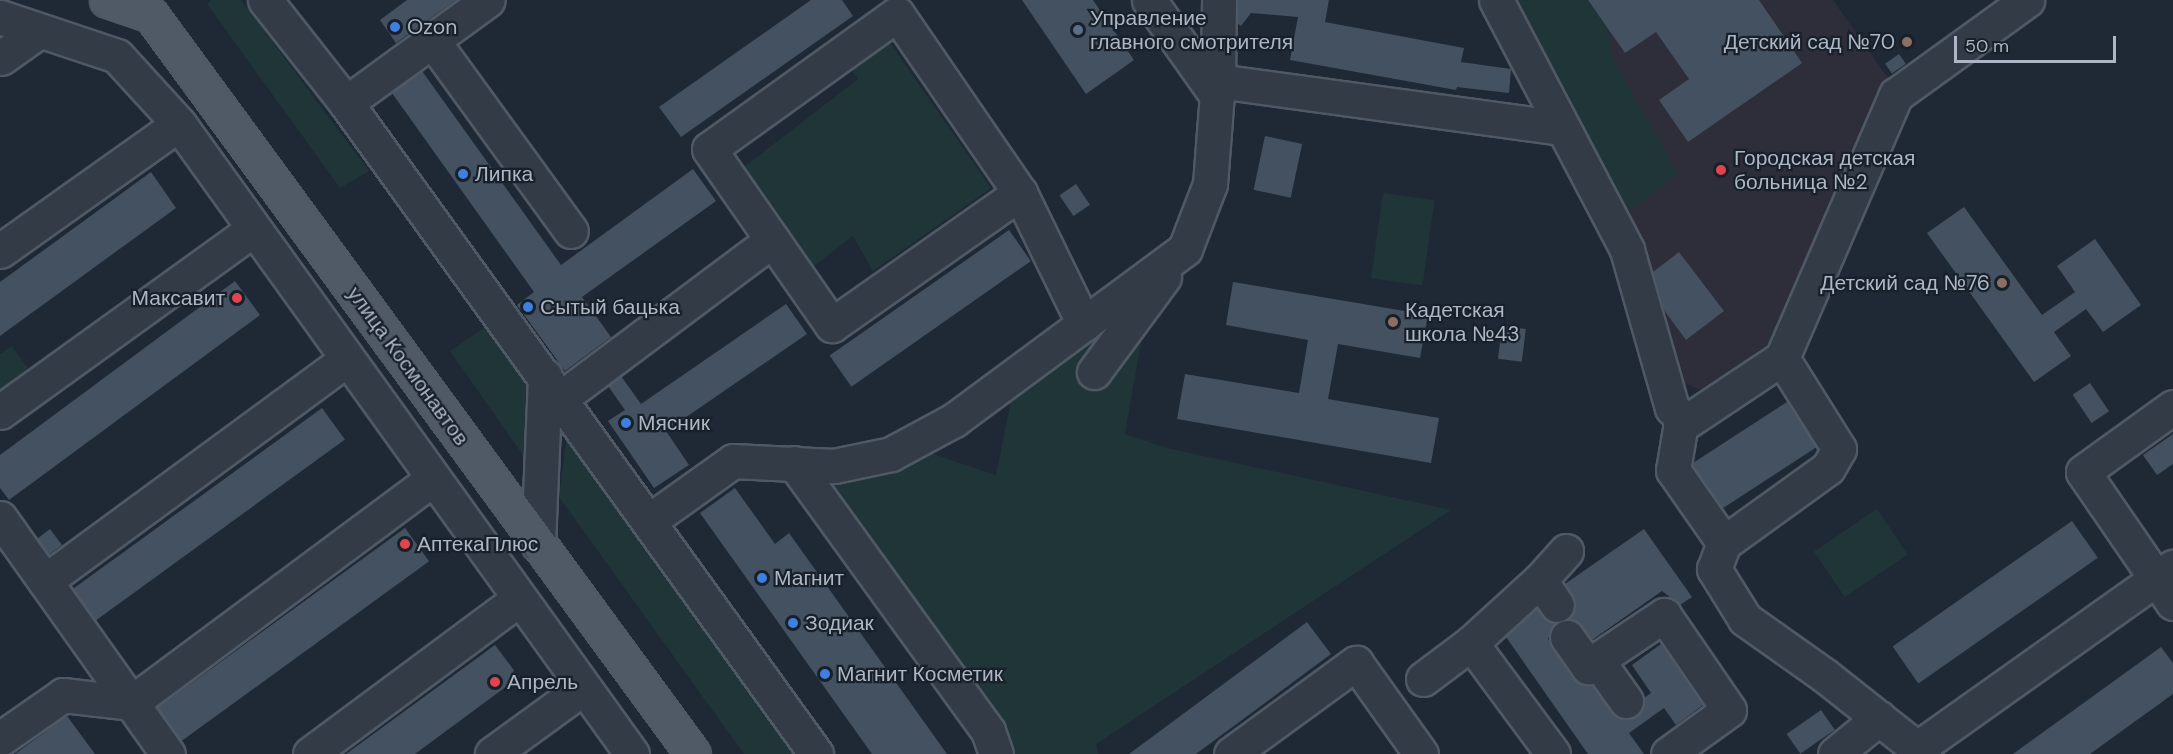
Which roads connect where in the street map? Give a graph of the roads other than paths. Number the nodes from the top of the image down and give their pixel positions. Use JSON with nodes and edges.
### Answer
{"nodes":[{"id":1,"x":107,"y":0,"type":"edge"},
{"id":2,"x":265,"y":0,"type":"edge"},
{"id":3,"x":488,"y":0,"type":"edge"},
{"id":4,"x":1149,"y":0,"type":"edge"},
{"id":5,"x":1219,"y":0,"type":"edge"},
{"id":6,"x":1496,"y":0,"type":"edge"},
{"id":7,"x":2027,"y":0,"type":"edge"},
{"id":8,"x":901,"y":5,"type":"edge"},
{"id":9,"x":155,"y":8,"type":"edge"},
{"id":10,"x":0,"y":17,"type":"edge"},
{"id":11,"x":39,"y":31,"type":"junction"},
{"id":12,"x":432,"y":40,"type":"junction"},
{"id":13,"x":1,"y":58,"type":"edge"},
{"id":14,"x":1218,"y":88,"type":"junction"},
{"id":15,"x":346,"y":103,"type":"junction"},
{"id":16,"x":179,"y":124,"type":"junction"},
{"id":17,"x":1563,"y":128,"type":"junction"},
{"id":18,"x":1020,"y":193,"type":"junction"},
{"id":19,"x":254,"y":230,"type":"junction"},
{"id":20,"x":571,"y":231,"type":"dead end"},
{"id":21,"x":772,"y":240,"type":"junction"},
{"id":22,"x":1185,"y":249,"type":"junction"},
{"id":23,"x":0,"y":251,"type":"edge"},
{"id":24,"x":1084,"y":324,"type":"junction"},
{"id":25,"x":1782,"y":358,"type":"junction"},
{"id":26,"x":345,"y":361,"type":"junction"},
{"id":27,"x":1094,"y":372,"type":"dead end"},
{"id":28,"x":553,"y":387,"type":"junction"},
{"id":29,"x":2173,"y":407,"type":"edge"},
{"id":30,"x":0,"y":412,"type":"edge"},
{"id":31,"x":1680,"y":426,"type":"junction"},
{"id":32,"x":794,"y":463,"type":"junction"},
{"id":33,"x":433,"y":479,"type":"junction"},
{"id":34,"x":0,"y":518,"type":"edge"},
{"id":35,"x":649,"y":521,"type":"junction"},
{"id":36,"x":1724,"y":543,"type":"junction"},
{"id":37,"x":538,"y":544,"type":"junction"},
{"id":38,"x":1566,"y":551,"type":"dead end"},
{"id":39,"x":45,"y":581,"type":"junction"},
{"id":40,"x":2167,"y":583,"type":"edge"},
{"id":41,"x":519,"y":599,"type":"junction"},
{"id":42,"x":1567,"y":638,"type":"dead end"},
{"id":43,"x":1471,"y":642,"type":"junction"},
{"id":44,"x":1597,"y":660,"type":"junction"},
{"id":45,"x":1423,"y":679,"type":"dead end"},
{"id":46,"x":583,"y":687,"type":"junction"},
{"id":47,"x":1626,"y":701,"type":"dead end"},
{"id":48,"x":131,"y":703,"type":"junction"},
{"id":49,"x":1879,"y":718,"type":"junction"},
{"id":50,"x":0,"y":739,"type":"edge"},
{"id":51,"x":1921,"y":751,"type":"edge"},
{"id":52,"x":168,"y":754,"type":"edge"},
{"id":53,"x":310,"y":754,"type":"edge"},
{"id":54,"x":492,"y":754,"type":"edge"},
{"id":55,"x":632,"y":754,"type":"edge"},
{"id":56,"x":693,"y":754,"type":"edge"},
{"id":57,"x":816,"y":754,"type":"edge"},
{"id":58,"x":996,"y":754,"type":"edge"},
{"id":59,"x":1230,"y":754,"type":"edge"},
{"id":60,"x":1421,"y":754,"type":"edge"},
{"id":61,"x":1553,"y":754,"type":"edge"},
{"id":62,"x":1668,"y":754,"type":"edge"},
{"id":63,"x":1835,"y":754,"type":"edge"}],
"edges":[{"from":1,"to":9,"type":"main road","name":"улица Космонавтов"},
{"from":2,"to":15,"type":"lane"},
{"from":3,"to":12,"type":"lane"},
{"from":4,"to":14,"type":"lane"},
{"from":5,"to":14,"type":"lane"},
{"from":6,"to":17,"type":"lane"},
{"from":7,"to":25,"type":"lane"},
{"from":8,"to":18,"type":"lane"},
{"from":8,"to":21,"type":"lane"},
{"from":9,"to":37,"type":"main road","name":"улица Космонавтов"},
{"from":10,"to":11,"type":"lane"},
{"from":11,"to":13,"type":"lane"},
{"from":11,"to":16,"type":"lane"},
{"from":12,"to":15,"type":"lane"},
{"from":12,"to":20,"type":"lane"},
{"from":14,"to":17,"type":"lane"},
{"from":14,"to":22,"type":"lane"},
{"from":15,"to":28,"type":"lane"},
{"from":16,"to":19,"type":"lane"},
{"from":16,"to":23,"type":"lane"},
{"from":17,"to":31,"type":"lane"},
{"from":18,"to":21,"type":"lane"},
{"from":18,"to":24,"type":"lane"},
{"from":19,"to":26,"type":"lane"},
{"from":19,"to":30,"type":"lane"},
{"from":21,"to":28,"type":"lane"},
{"from":22,"to":24,"type":"lane"},
{"from":22,"to":27,"type":"lane"},
{"from":24,"to":32,"type":"lane"},
{"from":25,"to":31,"type":"lane"},
{"from":25,"to":36,"type":"lane"},
{"from":26,"to":33,"type":"lane"},
{"from":26,"to":39,"type":"lane"},
{"from":28,"to":35,"type":"lane"},
{"from":28,"to":37,"type":"lane"},
{"from":29,"to":40,"type":"lane"},
{"from":31,"to":36,"type":"lane"},
{"from":32,"to":35,"type":"lane"},
{"from":32,"to":58,"type":"lane"},
{"from":33,"to":41,"type":"lane"},
{"from":33,"to":48,"type":"lane"},
{"from":34,"to":39,"type":"lane"},
{"from":35,"to":57,"type":"lane"},
{"from":36,"to":49,"type":"lane"},
{"from":37,"to":56,"type":"main road","name":"улица Космонавтов"},
{"from":38,"to":43,"type":"lane"},
{"from":39,"to":48,"type":"lane"},
{"from":40,"to":51,"type":"lane"},
{"from":41,"to":46,"type":"lane"},
{"from":41,"to":53,"type":"lane"},
{"from":42,"to":44,"type":"lane"},
{"from":43,"to":45,"type":"lane"},
{"from":43,"to":61,"type":"lane"},
{"from":44,"to":47,"type":"lane"},
{"from":44,"to":62,"type":"lane"},
{"from":46,"to":54,"type":"lane"},
{"from":46,"to":55,"type":"lane"},
{"from":48,"to":50,"type":"lane"},
{"from":48,"to":52,"type":"lane"},
{"from":49,"to":51,"type":"lane"},
{"from":49,"to":63,"type":"lane"},
{"from":59,"to":60,"type":"lane"}]}
